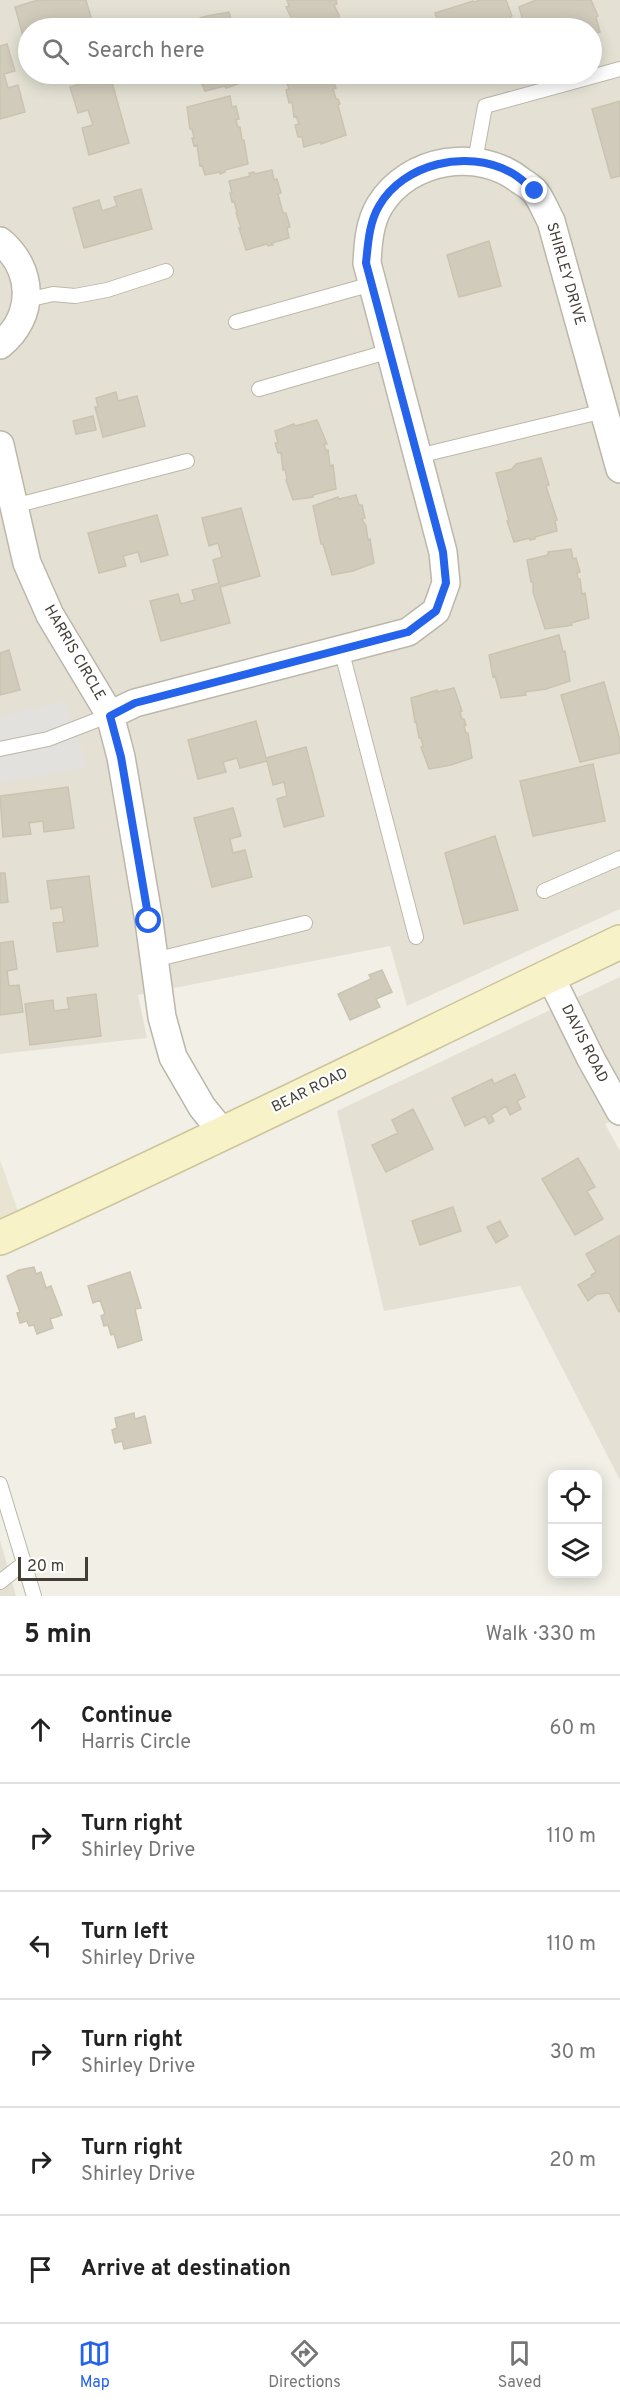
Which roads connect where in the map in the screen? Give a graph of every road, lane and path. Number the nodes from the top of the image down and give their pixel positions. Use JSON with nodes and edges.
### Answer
{"nodes":[{"id":1,"x":620,"y":69,"type":"edge"},
{"id":2,"x":602,"y":74,"type":"edge"},
{"id":3,"x":565,"y":84,"type":"edge"},
{"id":4,"x":475,"y":161,"type":"junction"},
{"id":5,"x":0,"y":241,"type":"edge"},
{"id":6,"x":166,"y":271,"type":"dead end"},
{"id":7,"x":372,"y":284,"type":"junction"},
{"id":8,"x":27,"y":300,"type":"junction"},
{"id":9,"x":236,"y":322,"type":"dead end"},
{"id":10,"x":0,"y":345,"type":"edge"},
{"id":11,"x":390,"y":351,"type":"junction"},
{"id":12,"x":259,"y":389,"type":"dead end"},
{"id":13,"x":604,"y":411,"type":"junction"},
{"id":14,"x":0,"y":448,"type":"edge"},
{"id":15,"x":418,"y":456,"type":"junction"},
{"id":16,"x":187,"y":461,"type":"dead end"},
{"id":17,"x":619,"y":463,"type":"edge"},
{"id":18,"x":14,"y":506,"type":"junction"},
{"id":19,"x":341,"y":649,"type":"junction"},
{"id":20,"x":110,"y":716,"type":"junction"},
{"id":21,"x":0,"y":749,"type":"edge"},
{"id":22,"x":620,"y":858,"type":"edge"},
{"id":23,"x":544,"y":891,"type":"dead end"},
{"id":24,"x":305,"y":923,"type":"dead end"},
{"id":25,"x":416,"y":937,"type":"dead end"},
{"id":26,"x":620,"y":942,"type":"edge"},
{"id":27,"x":154,"y":960,"type":"junction"},
{"id":28,"x":550,"y":976,"type":"junction"},
{"id":29,"x":620,"y":1111,"type":"edge"},
{"id":30,"x":223,"y":1133,"type":"junction"},
{"id":31,"x":0,"y":1238,"type":"edge"},
{"id":32,"x":0,"y":1484,"type":"edge"},
{"id":33,"x":24,"y":1563,"type":"junction"},
{"id":34,"x":0,"y":1582,"type":"edge"},
{"id":35,"x":34,"y":1596,"type":"edge"}],
"edges":[{"from":1,"to":2,"type":"lane"},
{"from":3,"to":4,"type":"lane"},
{"from":4,"to":7,"type":"street","name":"SHIRLEY DRIVE"},
{"from":4,"to":13,"type":"street","name":"SHIRLEY DRIVE"},
{"from":5,"to":8,"type":"street"},
{"from":6,"to":8,"type":"lane"},
{"from":7,"to":9,"type":"lane"},
{"from":7,"to":11,"type":"street","name":"SHIRLEY DRIVE"},
{"from":8,"to":10,"type":"street"},
{"from":11,"to":12,"type":"lane"},
{"from":11,"to":15,"type":"street","name":"SHIRLEY DRIVE"},
{"from":13,"to":15,"type":"lane"},
{"from":13,"to":17,"type":"street","name":"SHIRLEY DRIVE"},
{"from":14,"to":18,"type":"street","name":"HARRIS CIRCLE"},
{"from":15,"to":19,"type":"street","name":"SHIRLEY DRIVE"},
{"from":16,"to":18,"type":"lane"},
{"from":18,"to":20,"type":"street","name":"HARRIS CIRCLE"},
{"from":19,"to":20,"type":"street","name":"SHIRLEY DRIVE"},
{"from":19,"to":25,"type":"lane"},
{"from":20,"to":21,"type":"lane"},
{"from":20,"to":27,"type":"street","name":"HARRIS CIRCLE"},
{"from":22,"to":23,"type":"lane"},
{"from":24,"to":27,"type":"lane"},
{"from":26,"to":28,"type":"main road","name":"BEAR ROAD"},
{"from":27,"to":30,"type":"street","name":"HARRIS CIRCLE"},
{"from":28,"to":29,"type":"street","name":"DAVIS ROAD"},
{"from":28,"to":30,"type":"main road","name":"BEAR ROAD"},
{"from":30,"to":31,"type":"main road","name":"BEAR ROAD"},
{"from":32,"to":33,"type":"lane"},
{"from":33,"to":34,"type":"lane"},
{"from":33,"to":35,"type":"lane"}]}
